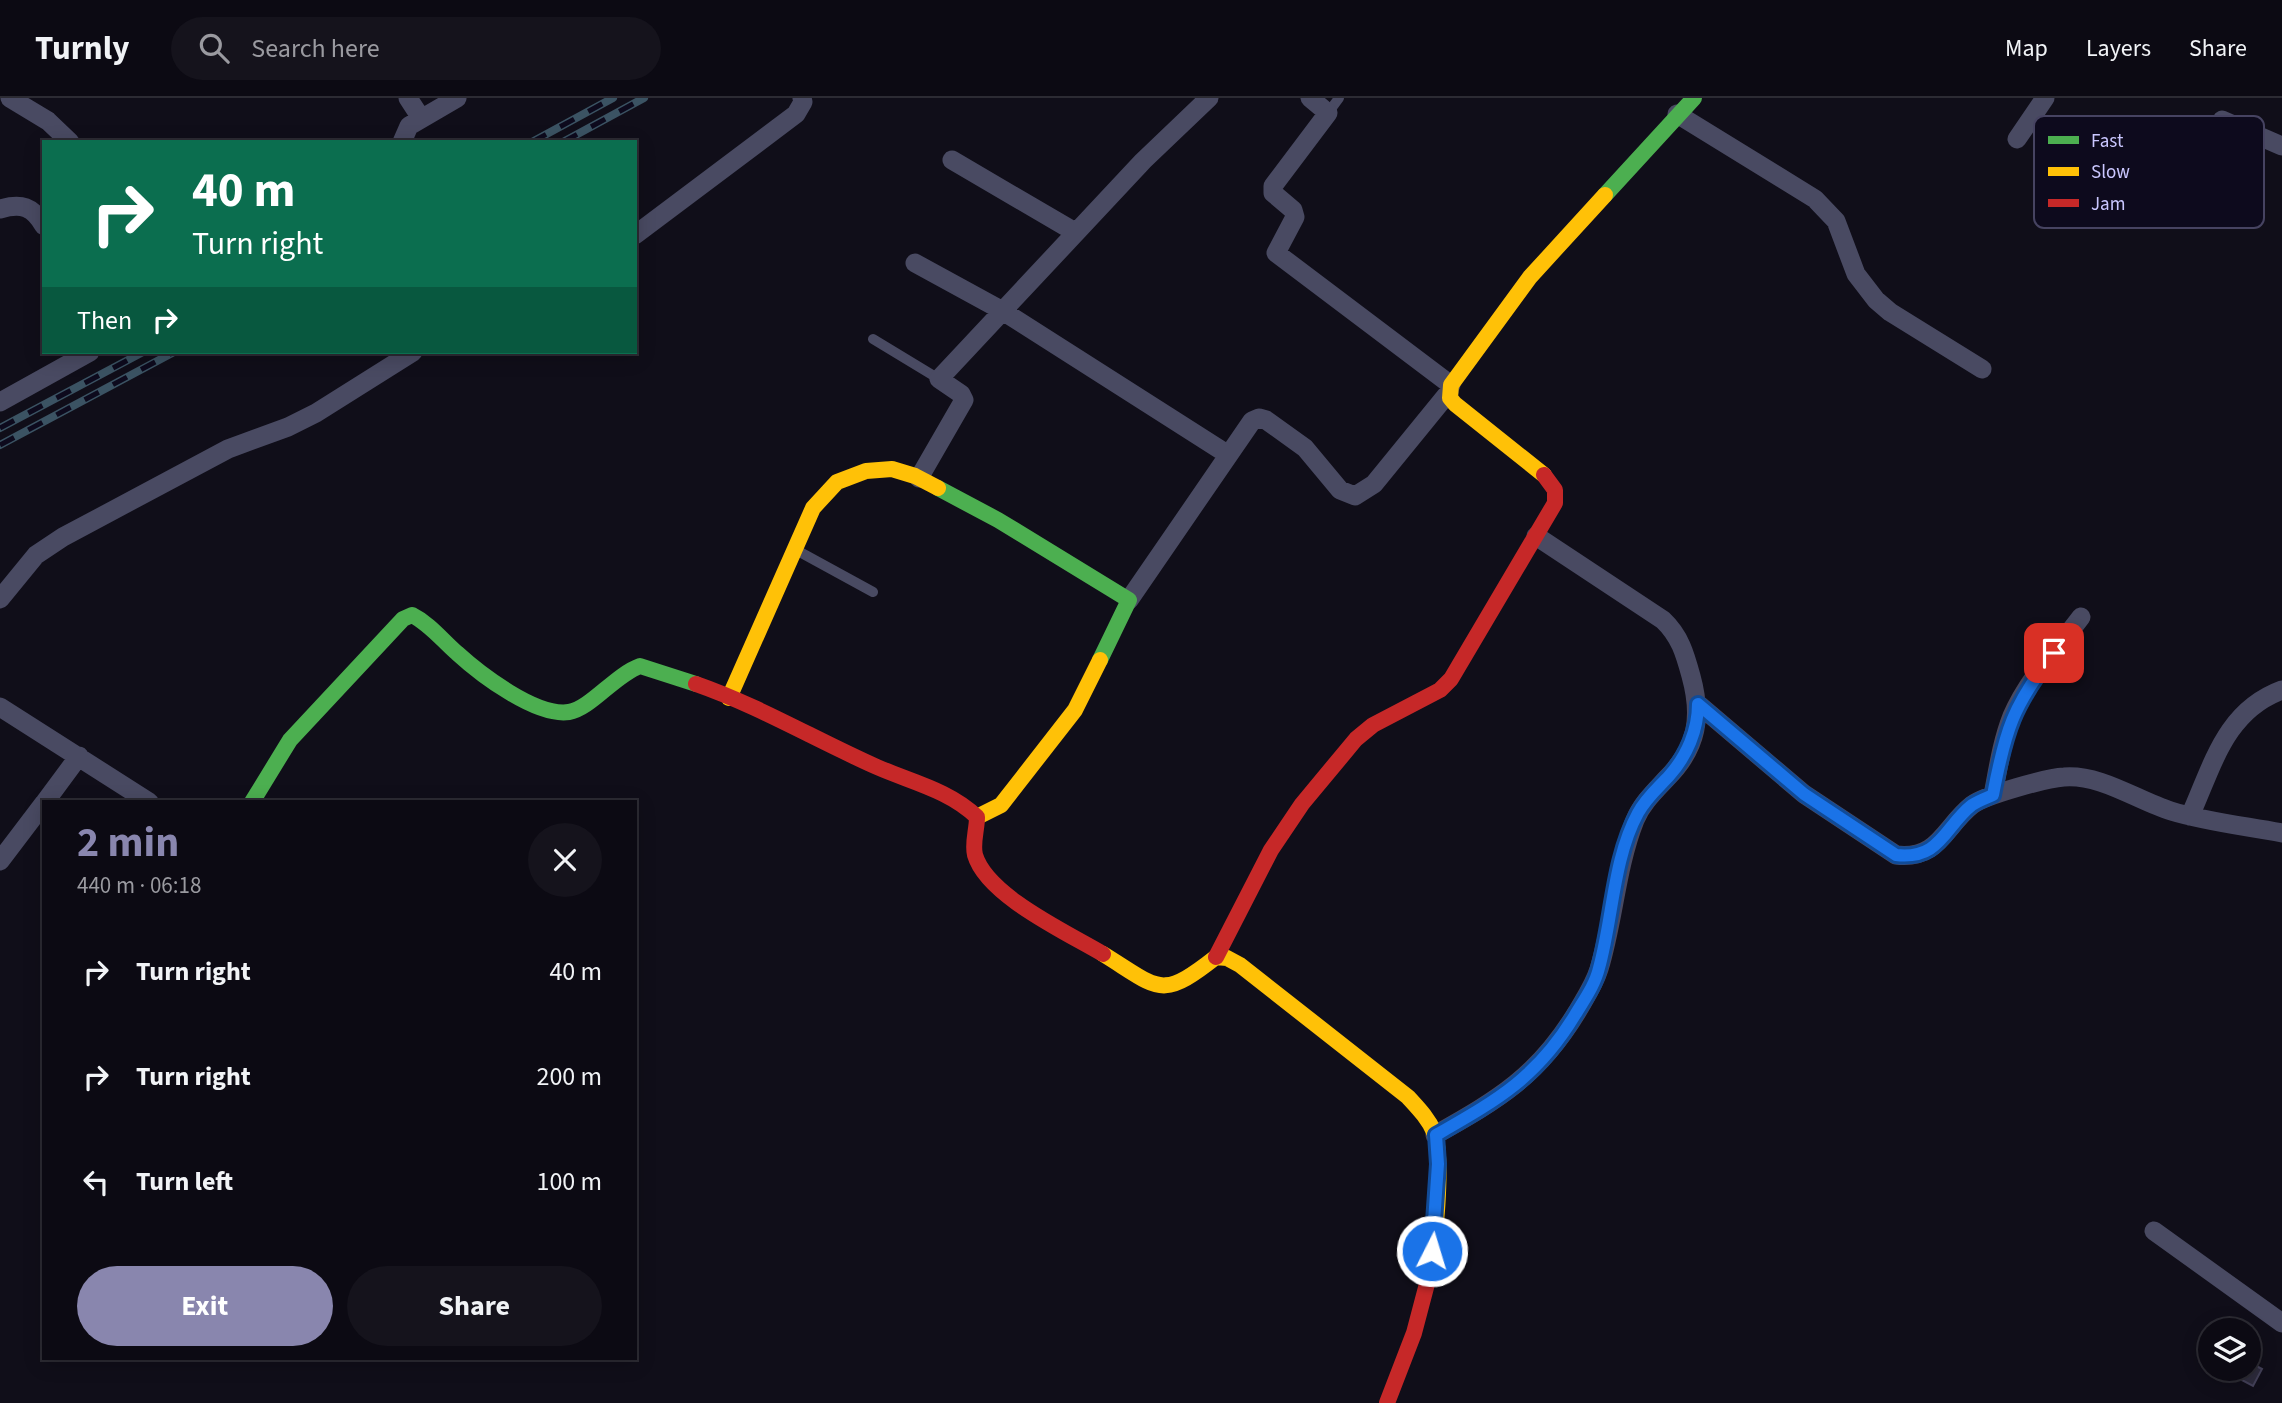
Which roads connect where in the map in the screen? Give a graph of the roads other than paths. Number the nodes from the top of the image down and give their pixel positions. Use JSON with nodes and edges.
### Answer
{"nodes":[{"id":1,"x":408,"y":98,"type":"edge"},
{"id":2,"x":457,"y":98,"type":"edge"},
{"id":3,"x":802,"y":98,"type":"edge"},
{"id":4,"x":1209,"y":98,"type":"edge"},
{"id":5,"x":1310,"y":98,"type":"edge"},
{"id":6,"x":1694,"y":98,"type":"edge"},
{"id":7,"x":2045,"y":98,"type":"edge"},
{"id":8,"x":15,"y":99,"type":"edge"},
{"id":9,"x":1334,"y":105,"type":"edge"},
{"id":10,"x":1677,"y":114,"type":"junction"},
{"id":11,"x":421,"y":118,"type":"junction"},
{"id":12,"x":2264,"y":138,"type":"edge"},
{"id":13,"x":2017,"y":139,"type":"dead end"},
{"id":14,"x":68,"y":140,"type":"edge"},
{"id":15,"x":402,"y":140,"type":"edge"},
{"id":16,"x":2282,"y":146,"type":"edge"},
{"id":17,"x":952,"y":160,"type":"dead end"},
{"id":18,"x":0,"y":209,"type":"edge"},
{"id":19,"x":42,"y":224,"type":"edge"},
{"id":20,"x":1075,"y":232,"type":"junction"},
{"id":21,"x":637,"y":233,"type":"edge"},
{"id":22,"x":915,"y":263,"type":"dead end"},
{"id":23,"x":1001,"y":310,"type":"junction"},
{"id":24,"x":873,"y":339,"type":"dead end"},
{"id":25,"x":86,"y":354,"type":"edge"},
{"id":26,"x":410,"y":354,"type":"edge"},
{"id":27,"x":1982,"y":369,"type":"dead end"},
{"id":28,"x":939,"y":379,"type":"junction"},
{"id":29,"x":1450,"y":389,"type":"junction"},
{"id":30,"x":0,"y":402,"type":"edge"},
{"id":31,"x":1227,"y":454,"type":"junction"},
{"id":32,"x":919,"y":478,"type":"junction"},
{"id":33,"x":1536,"y":536,"type":"junction"},
{"id":34,"x":795,"y":549,"type":"junction"},
{"id":35,"x":873,"y":593,"type":"dead end"},
{"id":36,"x":0,"y":599,"type":"edge"},
{"id":37,"x":1129,"y":600,"type":"junction"},
{"id":38,"x":2081,"y":617,"type":"dead end"},
{"id":39,"x":2282,"y":690,"type":"edge"},
{"id":40,"x":729,"y":698,"type":"junction"},
{"id":41,"x":1698,"y":704,"type":"junction"},
{"id":42,"x":0,"y":707,"type":"edge"},
{"id":43,"x":79,"y":756,"type":"junction"},
{"id":44,"x":1993,"y":795,"type":"junction"},
{"id":45,"x":46,"y":800,"type":"edge"},
{"id":46,"x":146,"y":800,"type":"edge"},
{"id":47,"x":254,"y":800,"type":"edge"},
{"id":48,"x":42,"y":805,"type":"edge"},
{"id":49,"x":2190,"y":816,"type":"junction"},
{"id":50,"x":977,"y":817,"type":"junction"},
{"id":51,"x":2282,"y":833,"type":"edge"},
{"id":52,"x":0,"y":861,"type":"edge"},
{"id":53,"x":1216,"y":957,"type":"junction"},
{"id":54,"x":1436,"y":1135,"type":"junction"},
{"id":55,"x":2154,"y":1231,"type":"dead end"},
{"id":56,"x":2282,"y":1323,"type":"edge"},
{"id":57,"x":1387,"y":1403,"type":"edge"}],
"edges":[{"from":1,"to":11,"type":"street"},
{"from":2,"to":11,"type":"street"},
{"from":3,"to":21,"type":"street"},
{"from":4,"to":20,"type":"street"},
{"from":5,"to":9,"type":"street"},
{"from":6,"to":10,"type":"street"},
{"from":7,"to":13,"type":"street"},
{"from":8,"to":14,"type":"street"},
{"from":9,"to":29,"type":"street"},
{"from":10,"to":27,"type":"street"},
{"from":10,"to":29,"type":"street"},
{"from":11,"to":15,"type":"street"},
{"from":12,"to":16,"type":"street"},
{"from":17,"to":20,"type":"street"},
{"from":18,"to":19,"type":"street"},
{"from":20,"to":23,"type":"street"},
{"from":22,"to":23,"type":"street"},
{"from":23,"to":28,"type":"street"},
{"from":23,"to":31,"type":"street"},
{"from":24,"to":28,"type":"lane"},
{"from":25,"to":30,"type":"street"},
{"from":26,"to":36,"type":"street"},
{"from":28,"to":32,"type":"street"},
{"from":29,"to":31,"type":"street"},
{"from":29,"to":33,"type":"street"},
{"from":31,"to":37,"type":"street"},
{"from":32,"to":34,"type":"street"},
{"from":32,"to":37,"type":"street"},
{"from":33,"to":41,"type":"street"},
{"from":33,"to":53,"type":"street"},
{"from":34,"to":35,"type":"lane"},
{"from":34,"to":40,"type":"street"},
{"from":37,"to":50,"type":"street"},
{"from":38,"to":44,"type":"street"},
{"from":39,"to":49,"type":"street"},
{"from":40,"to":47,"type":"street"},
{"from":40,"to":50,"type":"street"},
{"from":41,"to":44,"type":"street"},
{"from":41,"to":54,"type":"street"},
{"from":42,"to":43,"type":"street"},
{"from":43,"to":45,"type":"street"},
{"from":43,"to":46,"type":"street"},
{"from":44,"to":49,"type":"street"},
{"from":48,"to":52,"type":"street"},
{"from":49,"to":51,"type":"street"},
{"from":50,"to":53,"type":"street"},
{"from":53,"to":54,"type":"street"},
{"from":54,"to":57,"type":"street"},
{"from":55,"to":56,"type":"street"}]}
